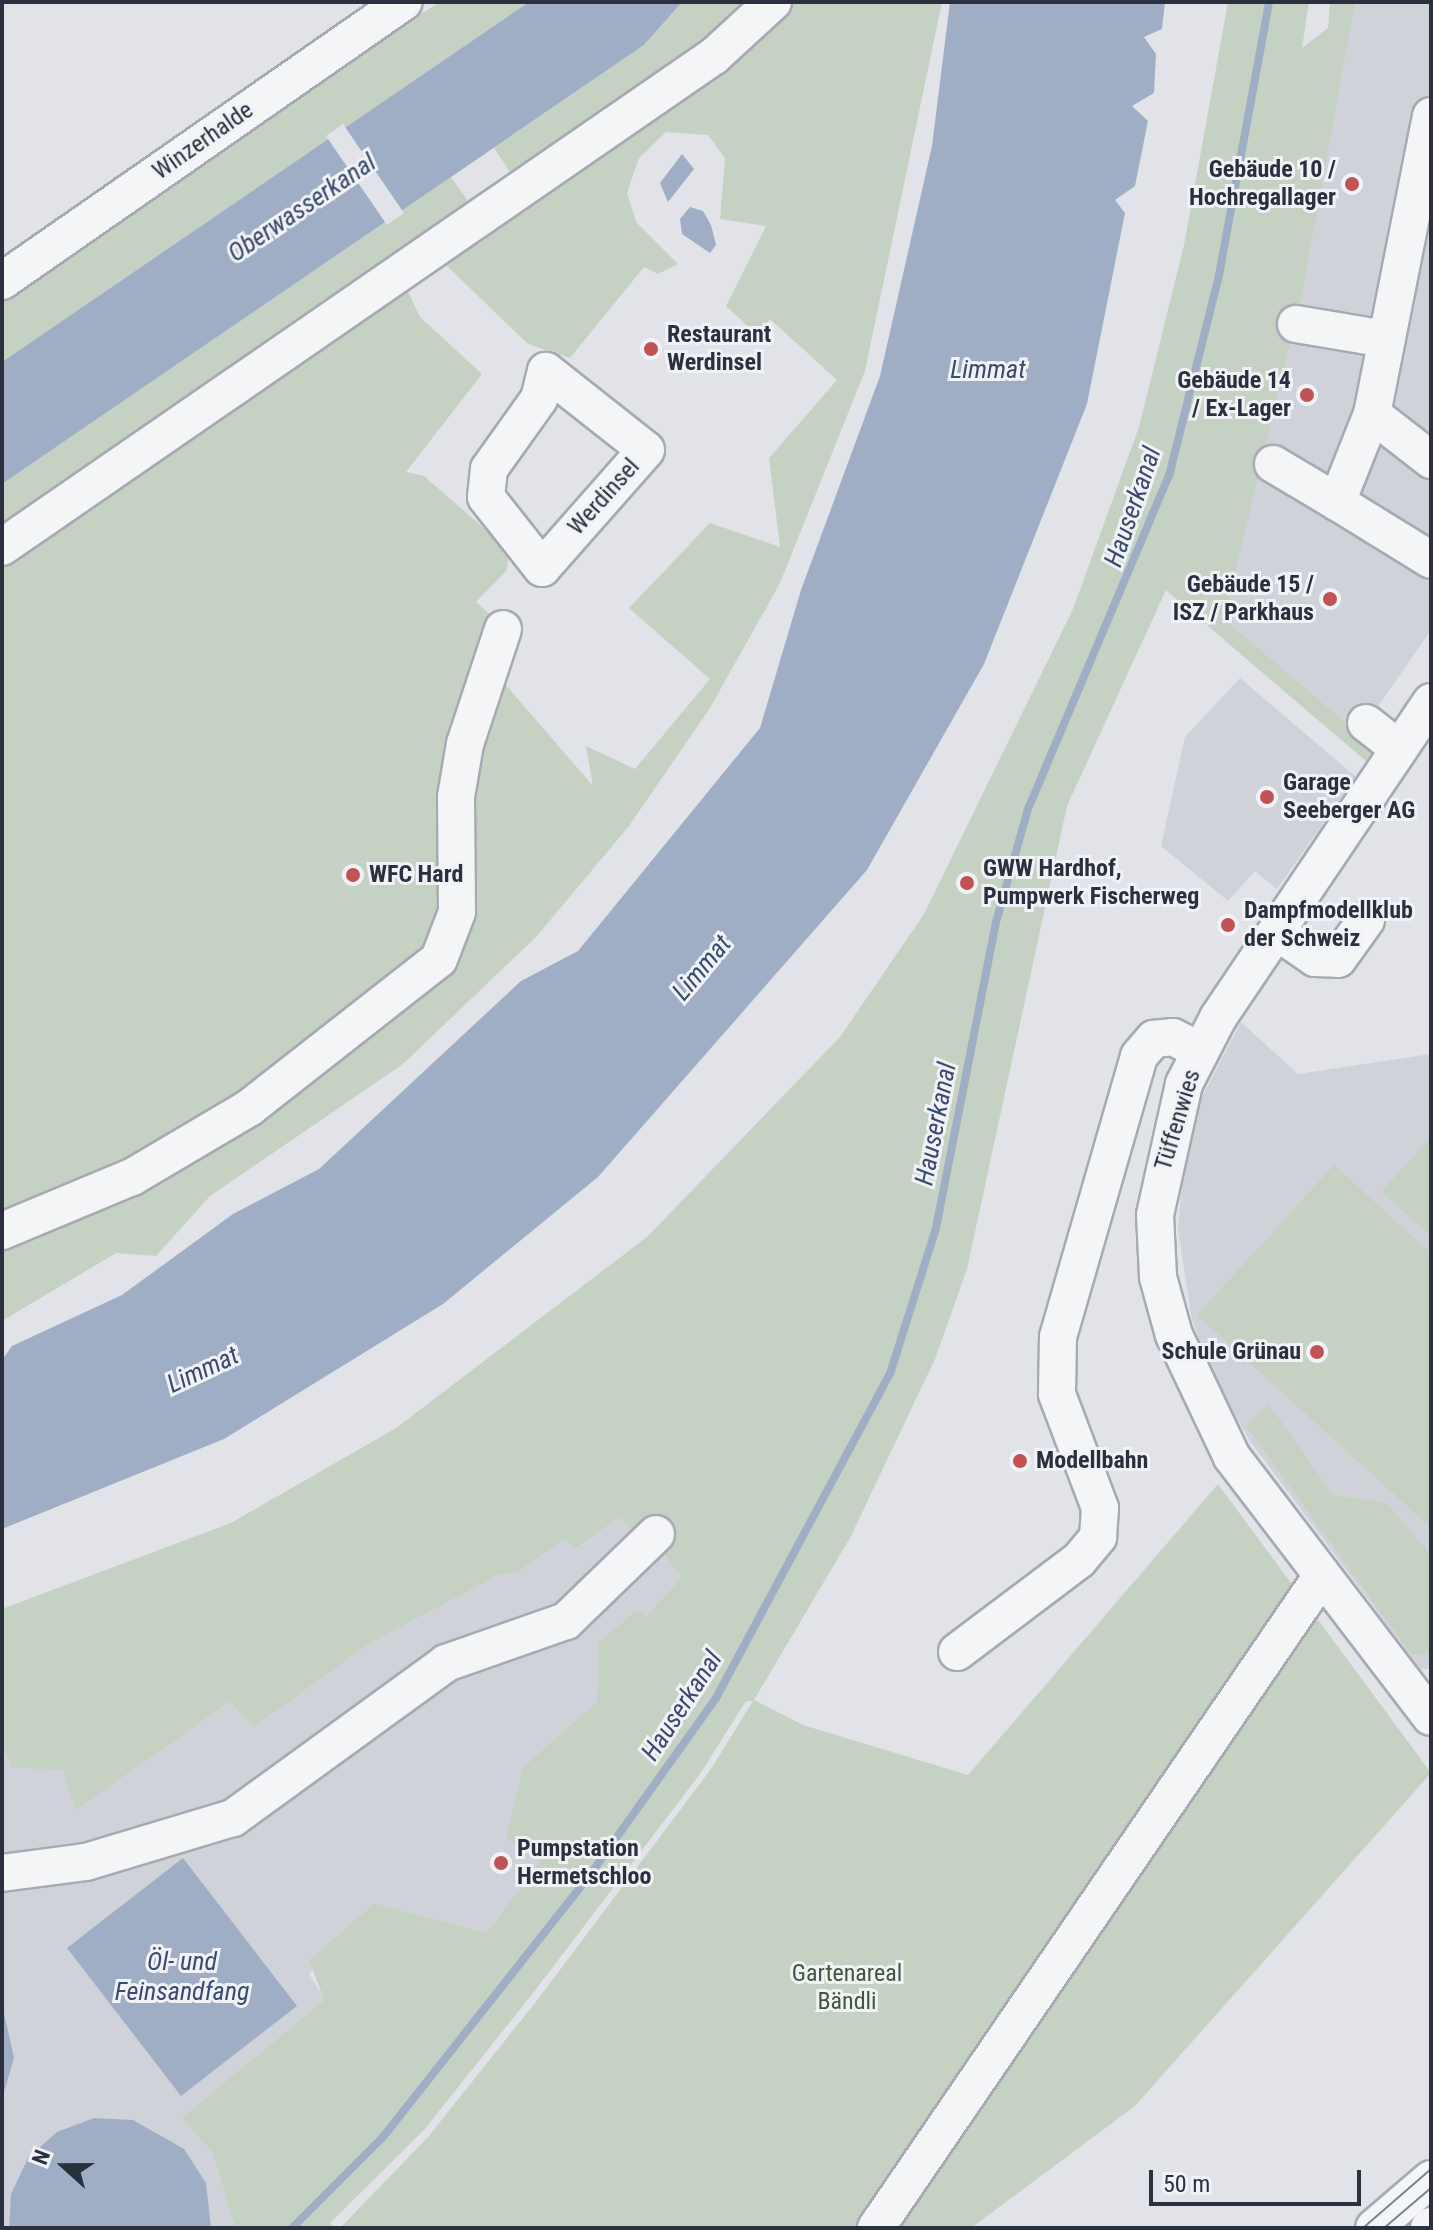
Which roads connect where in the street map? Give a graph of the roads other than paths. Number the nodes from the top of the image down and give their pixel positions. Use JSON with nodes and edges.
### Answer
{"nodes":[{"id":1,"x":404,"y":2,"type":"edge"},
{"id":2,"x":773,"y":2,"type":"edge"},
{"id":3,"x":1431,"y":116,"type":"edge"},
{"id":4,"x":2,"y":281,"type":"edge"},
{"id":5,"x":1296,"y":324,"type":"dead end"},
{"id":6,"x":1386,"y":339,"type":"junction"},
{"id":7,"x":1372,"y":414,"type":"junction"},
{"id":8,"x":1431,"y":460,"type":"edge"},
{"id":9,"x":1273,"y":464,"type":"dead end"},
{"id":10,"x":1337,"y":502,"type":"junction"},
{"id":11,"x":2,"y":547,"type":"edge"},
{"id":12,"x":1431,"y":560,"type":"edge"},
{"id":13,"x":542,"y":568,"type":"joint"},
{"id":14,"x":503,"y":629,"type":"dead end"},
{"id":15,"x":1431,"y":702,"type":"edge"},
{"id":16,"x":1366,"y":723,"type":"dead end"},
{"id":17,"x":1398,"y":748,"type":"junction"},
{"id":18,"x":1366,"y":920,"type":"dead end"},
{"id":19,"x":1277,"y":932,"type":"junction"},
{"id":20,"x":1201,"y":1051,"type":"junction"},
{"id":21,"x":2,"y":1231,"type":"edge"},
{"id":22,"x":656,"y":1534,"type":"dead end"},
{"id":23,"x":1321,"y":1577,"type":"junction"},
{"id":24,"x":957,"y":1652,"type":"dead end"},
{"id":25,"x":1431,"y":1717,"type":"edge"},
{"id":26,"x":2,"y":1873,"type":"edge"},
{"id":27,"x":1431,"y":2179,"type":"edge"},
{"id":28,"x":876,"y":2228,"type":"edge"},
{"id":29,"x":1374,"y":2228,"type":"edge"}],
"edges":[{"from":1,"to":4,"type":"street","name":"Winzerhalde"},
{"from":2,"to":11,"type":"street"},
{"from":3,"to":6,"type":"street"},
{"from":5,"to":6,"type":"street"},
{"from":6,"to":7,"type":"street"},
{"from":7,"to":8,"type":"street"},
{"from":7,"to":10,"type":"street"},
{"from":9,"to":10,"type":"street"},
{"from":10,"to":12,"type":"street"},
{"from":13,"to":13,"type":"street","name":"Werdinsel"},
{"from":14,"to":21,"type":"street"},
{"from":15,"to":17,"type":"street","name":"Tüffenwies"},
{"from":16,"to":17,"type":"street"},
{"from":17,"to":19,"type":"street","name":"Tüffenwies"},
{"from":18,"to":19,"type":"street"},
{"from":19,"to":20,"type":"street","name":"Tüffenwies"},
{"from":20,"to":23,"type":"street","name":"Tüffenwies"},
{"from":20,"to":24,"type":"street"},
{"from":22,"to":26,"type":"street"},
{"from":23,"to":25,"type":"street","name":"Tüffenwies"},
{"from":23,"to":28,"type":"street"},
{"from":27,"to":29,"type":"street"}]}
